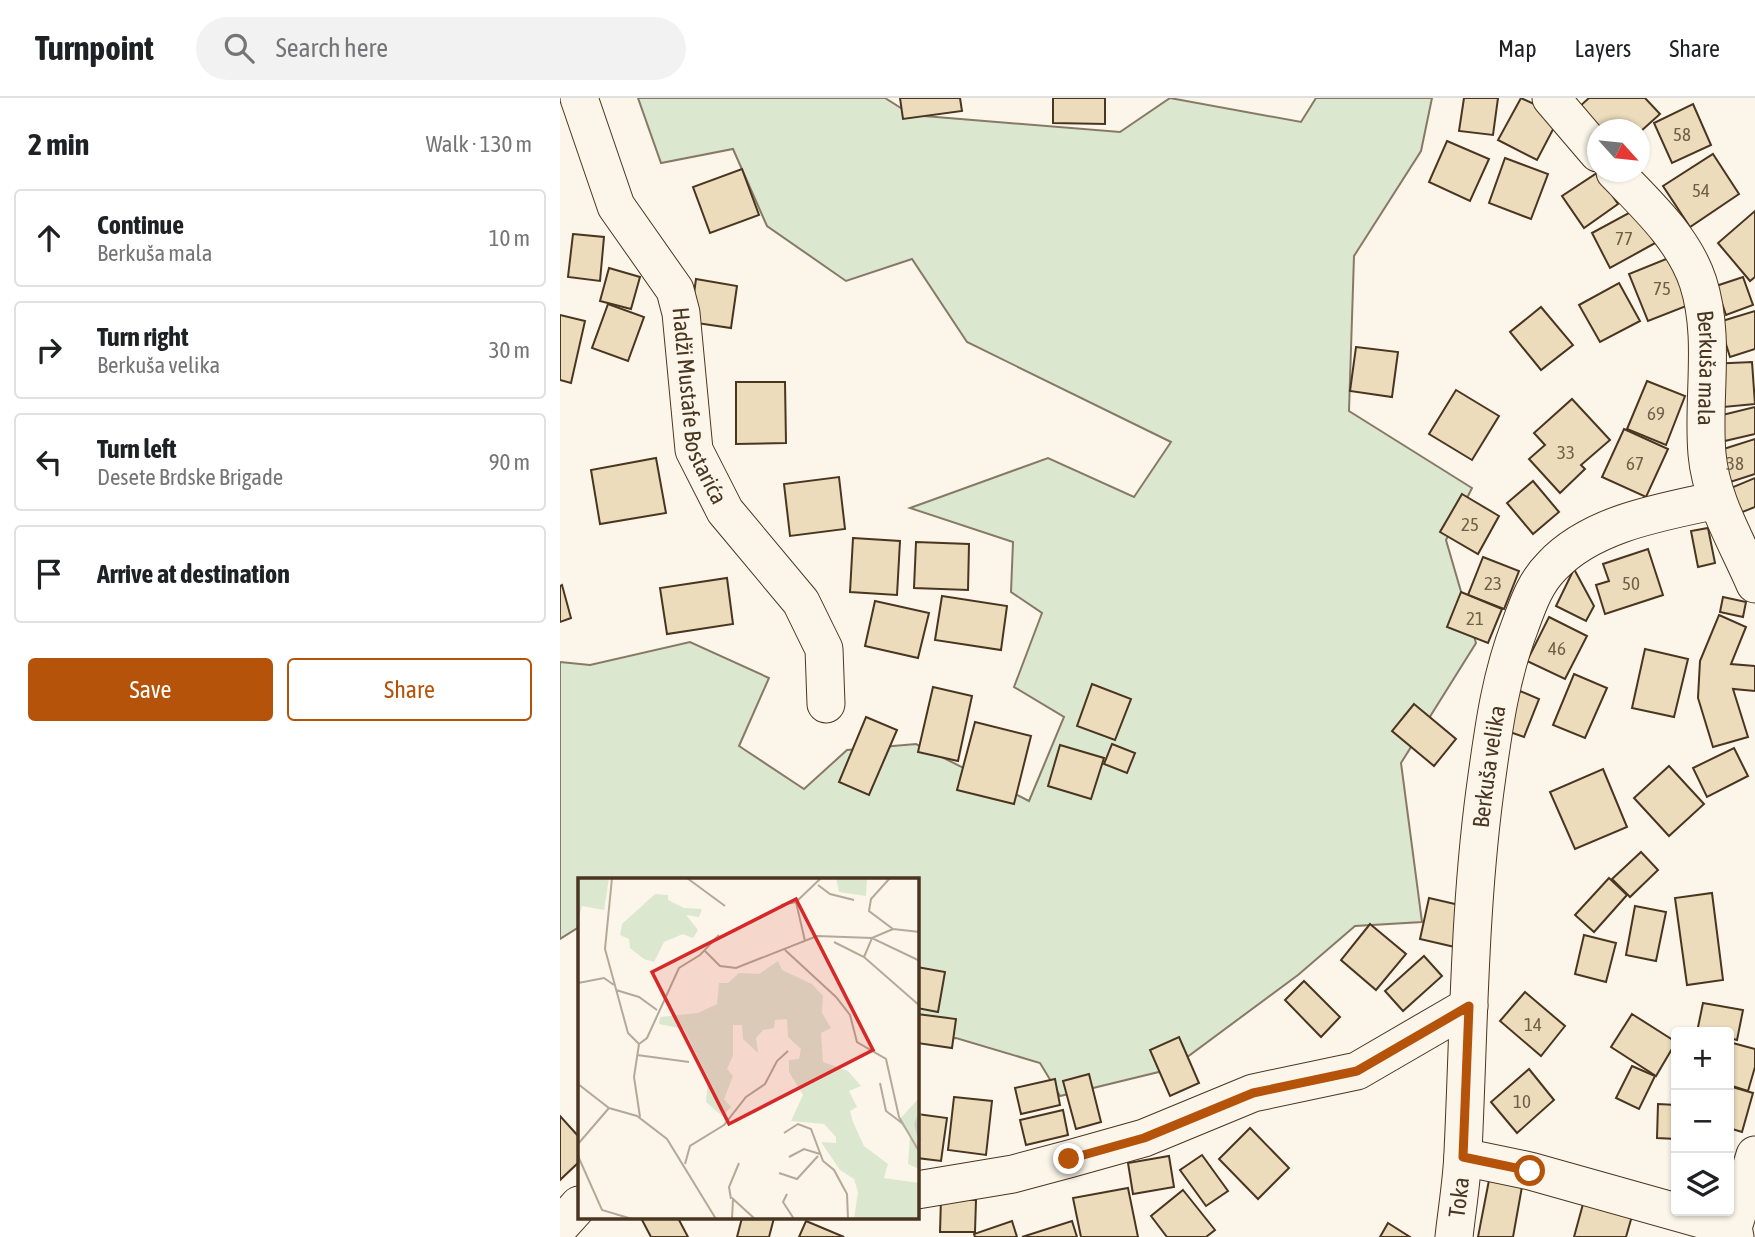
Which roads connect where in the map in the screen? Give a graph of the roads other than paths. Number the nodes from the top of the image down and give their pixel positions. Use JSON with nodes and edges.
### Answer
{"nodes":[{"id":1,"x":579,"y":98,"type":"edge"},
{"id":2,"x":1551,"y":98,"type":"edge"},
{"id":3,"x":1587,"y":140,"type":"edge"},
{"id":4,"x":1624,"y":182,"type":"edge"},
{"id":5,"x":1717,"y":500,"type":"junction"},
{"id":6,"x":1755,"y":584,"type":"edge"},
{"id":7,"x":826,"y":704,"type":"dead end"},
{"id":8,"x":1469,"y":1006,"type":"junction"},
{"id":9,"x":1755,"y":1155,"type":"edge"},
{"id":10,"x":1463,"y":1157,"type":"junction"},
{"id":11,"x":919,"y":1190,"type":"edge"},
{"id":12,"x":578,"y":1206,"type":"edge"},
{"id":13,"x":560,"y":1226,"type":"edge"},
{"id":14,"x":1734,"y":1233,"type":"edge"},
{"id":15,"x":1454,"y":1237,"type":"edge"}],
"edges":[{"from":1,"to":7,"type":"street","name":"Hadži Mustafe Bostarića"},
{"from":2,"to":3,"type":"street"},
{"from":4,"to":5,"type":"street","name":"Berkuša mala"},
{"from":5,"to":6,"type":"street","name":"Berkuša mala"},
{"from":5,"to":8,"type":"street","name":"Berkuša velika"},
{"from":8,"to":10,"type":"street","name":"Berkuša velika"},
{"from":8,"to":11,"type":"street"},
{"from":9,"to":14,"type":"street"},
{"from":10,"to":14,"type":"street"},
{"from":10,"to":15,"type":"street","name":"Toka"},
{"from":12,"to":13,"type":"street"}]}
